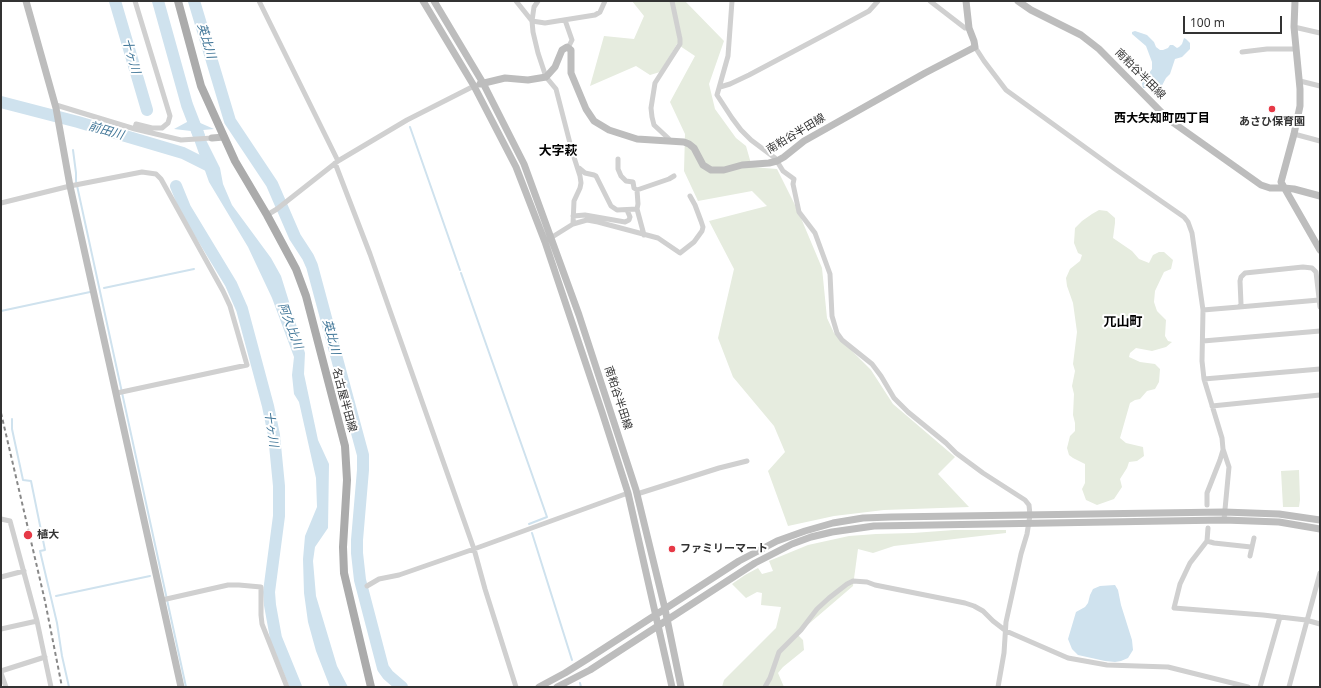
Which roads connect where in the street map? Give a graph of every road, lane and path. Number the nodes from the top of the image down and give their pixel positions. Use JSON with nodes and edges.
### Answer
{"nodes":[{"id":1,"x":26,"y":1,"type":"edge"},
{"id":2,"x":135,"y":1,"type":"edge"},
{"id":3,"x":178,"y":1,"type":"edge"},
{"id":4,"x":259,"y":1,"type":"edge"},
{"id":5,"x":423,"y":1,"type":"edge"},
{"id":6,"x":434,"y":1,"type":"edge"},
{"id":7,"x":516,"y":1,"type":"edge"},
{"id":8,"x":538,"y":1,"type":"edge"},
{"id":9,"x":604,"y":1,"type":"edge"},
{"id":10,"x":672,"y":1,"type":"edge"},
{"id":11,"x":732,"y":1,"type":"edge"},
{"id":12,"x":878,"y":1,"type":"edge"},
{"id":13,"x":930,"y":1,"type":"edge"},
{"id":14,"x":966,"y":1,"type":"edge"},
{"id":15,"x":1018,"y":1,"type":"edge"},
{"id":16,"x":1295,"y":1,"type":"edge"},
{"id":17,"x":565,"y":20,"type":"junction"},
{"id":18,"x":532,"y":21,"type":"junction"},
{"id":19,"x":1294,"y":27,"type":"junction"},
{"id":20,"x":969,"y":28,"type":"junction"},
{"id":21,"x":1320,"y":33,"type":"edge"},
{"id":22,"x":975,"y":47,"type":"junction"},
{"id":23,"x":568,"y":48,"type":"junction"},
{"id":24,"x":1296,"y":49,"type":"junction"},
{"id":25,"x":1242,"y":52,"type":"dead end"},
{"id":26,"x":546,"y":77,"type":"junction"},
{"id":27,"x":1300,"y":80,"type":"junction"},
{"id":28,"x":483,"y":82,"type":"junction"},
{"id":29,"x":474,"y":86,"type":"junction"},
{"id":30,"x":1320,"y":86,"type":"edge"},
{"id":31,"x":720,"y":87,"type":"junction"},
{"id":32,"x":56,"y":106,"type":"junction"},
{"id":33,"x":135,"y":129,"type":"junction"},
{"id":34,"x":1294,"y":134,"type":"junction"},
{"id":35,"x":224,"y":137,"type":"junction"},
{"id":36,"x":212,"y":138,"type":"joint"},
{"id":37,"x":670,"y":141,"type":"junction"},
{"id":38,"x":1320,"y":141,"type":"edge"},
{"id":39,"x":618,"y":159,"type":"dead end"},
{"id":40,"x":777,"y":161,"type":"junction"},
{"id":41,"x":337,"y":162,"type":"junction"},
{"id":42,"x":578,"y":168,"type":"junction"},
{"id":43,"x":674,"y":176,"type":"dead end"},
{"id":44,"x":70,"y":186,"type":"junction"},
{"id":45,"x":1284,"y":188,"type":"junction"},
{"id":46,"x":637,"y":190,"type":"junction"},
{"id":47,"x":690,"y":196,"type":"dead end"},
{"id":48,"x":1320,"y":196,"type":"edge"},
{"id":49,"x":1,"y":203,"type":"edge"},
{"id":50,"x":637,"y":209,"type":"junction"},
{"id":51,"x":627,"y":210,"type":"junction"},
{"id":52,"x":267,"y":215,"type":"junction"},
{"id":53,"x":573,"y":216,"type":"junction"},
{"id":54,"x":573,"y":224,"type":"junction"},
{"id":55,"x":644,"y":235,"type":"junction"},
{"id":56,"x":548,"y":239,"type":"junction"},
{"id":57,"x":1320,"y":250,"type":"edge"},
{"id":58,"x":1319,"y":300,"type":"edge"},
{"id":59,"x":1239,"y":307,"type":"junction"},
{"id":60,"x":1320,"y":307,"type":"edge"},
{"id":61,"x":1203,"y":310,"type":"junction"},
{"id":62,"x":1320,"y":331,"type":"edge"},
{"id":63,"x":1203,"y":341,"type":"junction"},
{"id":64,"x":1320,"y":369,"type":"edge"},
{"id":65,"x":1204,"y":379,"type":"junction"},
{"id":66,"x":117,"y":393,"type":"junction"},
{"id":67,"x":1320,"y":395,"type":"edge"},
{"id":68,"x":1212,"y":406,"type":"junction"},
{"id":69,"x":1223,"y":449,"type":"junction"},
{"id":70,"x":747,"y":461,"type":"dead end"},
{"id":71,"x":628,"y":493,"type":"junction"},
{"id":72,"x":637,"y":494,"type":"junction"},
{"id":73,"x":1207,"y":505,"type":"dead end"},
{"id":74,"x":1224,"y":512,"type":"junction"},
{"id":75,"x":1030,"y":515,"type":"junction"},
{"id":76,"x":1,"y":520,"type":"edge"},
{"id":77,"x":1224,"y":520,"type":"junction"},
{"id":78,"x":1320,"y":520,"type":"edge"},
{"id":79,"x":1029,"y":524,"type":"junction"},
{"id":80,"x":1208,"y":528,"type":"dead end"},
{"id":81,"x":1320,"y":529,"type":"edge"},
{"id":82,"x":1254,"y":538,"type":"dead end"},
{"id":83,"x":1208,"y":541,"type":"junction"},
{"id":84,"x":1251,"y":547,"type":"junction"},
{"id":85,"x":474,"y":550,"type":"junction"},
{"id":86,"x":1250,"y":556,"type":"dead end"},
{"id":87,"x":24,"y":571,"type":"junction"},
{"id":88,"x":1320,"y":573,"type":"edge"},
{"id":89,"x":1,"y":577,"type":"edge"},
{"id":90,"x":366,"y":586,"type":"dead end"},
{"id":91,"x":162,"y":600,"type":"junction"},
{"id":92,"x":665,"y":609,"type":"junction"},
{"id":93,"x":656,"y":616,"type":"junction"},
{"id":94,"x":1280,"y":617,"type":"junction"},
{"id":95,"x":668,"y":620,"type":"junction"},
{"id":96,"x":1306,"y":620,"type":"junction"},
{"id":97,"x":36,"y":621,"type":"junction"},
{"id":98,"x":1320,"y":624,"type":"edge"},
{"id":99,"x":659,"y":626,"type":"junction"},
{"id":100,"x":1,"y":629,"type":"edge"},
{"id":101,"x":1006,"y":631,"type":"junction"},
{"id":102,"x":45,"y":658,"type":"junction"},
{"id":103,"x":1,"y":672,"type":"edge"},
{"id":104,"x":1241,"y":686,"type":"edge"},
{"id":105,"x":6,"y":687,"type":"edge"},
{"id":106,"x":51,"y":687,"type":"edge"},
{"id":107,"x":181,"y":687,"type":"edge"},
{"id":108,"x":287,"y":687,"type":"edge"},
{"id":109,"x":371,"y":687,"type":"edge"},
{"id":110,"x":516,"y":687,"type":"edge"},
{"id":111,"x":539,"y":687,"type":"edge"},
{"id":112,"x":557,"y":687,"type":"edge"},
{"id":113,"x":672,"y":687,"type":"edge"},
{"id":114,"x":681,"y":687,"type":"edge"},
{"id":115,"x":765,"y":687,"type":"edge"},
{"id":116,"x":998,"y":687,"type":"edge"},
{"id":117,"x":1248,"y":687,"type":"edge"},
{"id":118,"x":1260,"y":687,"type":"edge"},
{"id":119,"x":1289,"y":687,"type":"edge"}],
"edges":[{"from":1,"to":32,"type":"street"},
{"from":2,"to":33,"type":"street"},
{"from":3,"to":35,"type":"main road","name":"名古屋半田線"},
{"from":4,"to":41,"type":"street"},
{"from":5,"to":29,"type":"street","name":"南粕谷半田線"},
{"from":6,"to":28,"type":"street","name":"南粕谷半田線"},
{"from":7,"to":18,"type":"street"},
{"from":8,"to":18,"type":"street"},
{"from":9,"to":17,"type":"street"},
{"from":10,"to":37,"type":"street"},
{"from":11,"to":31,"type":"street"},
{"from":12,"to":31,"type":"street"},
{"from":13,"to":20,"type":"street"},
{"from":14,"to":20,"type":"street"},
{"from":15,"to":45,"type":"street","name":"南粕谷半田線"},
{"from":16,"to":19,"type":"street"},
{"from":17,"to":18,"type":"street"},
{"from":17,"to":23,"type":"street"},
{"from":18,"to":26,"type":"street"},
{"from":19,"to":21,"type":"street"},
{"from":19,"to":24,"type":"street"},
{"from":20,"to":22,"type":"street"},
{"from":22,"to":40,"type":"street","name":"南粕谷半田線"},
{"from":22,"to":61,"type":"street"},
{"from":23,"to":26,"type":"street"},
{"from":23,"to":37,"type":"street","name":"南粕谷半田線"},
{"from":24,"to":25,"type":"street"},
{"from":24,"to":27,"type":"street"},
{"from":26,"to":28,"type":"street"},
{"from":26,"to":42,"type":"street"},
{"from":27,"to":30,"type":"street"},
{"from":27,"to":34,"type":"street"},
{"from":28,"to":29,"type":"street"},
{"from":28,"to":56,"type":"street","name":"南粕谷半田線"},
{"from":29,"to":41,"type":"street"},
{"from":29,"to":56,"type":"street","name":"南粕谷半田線"},
{"from":31,"to":40,"type":"street"},
{"from":32,"to":33,"type":"street"},
{"from":32,"to":44,"type":"street"},
{"from":33,"to":36,"type":"street"},
{"from":34,"to":38,"type":"street"},
{"from":34,"to":45,"type":"street"},
{"from":35,"to":36,"type":"street"},
{"from":35,"to":52,"type":"main road","name":"名古屋半田線"},
{"from":37,"to":40,"type":"street","name":"南粕谷半田線"},
{"from":39,"to":46,"type":"street"},
{"from":40,"to":75,"type":"street"},
{"from":41,"to":52,"type":"street"},
{"from":41,"to":85,"type":"street"},
{"from":42,"to":51,"type":"street"},
{"from":42,"to":53,"type":"street"},
{"from":43,"to":46,"type":"street"},
{"from":44,"to":49,"type":"street"},
{"from":44,"to":66,"type":"street"},
{"from":44,"to":66,"type":"street"},
{"from":45,"to":48,"type":"street","name":"南粕谷半田線"},
{"from":45,"to":57,"type":"street"},
{"from":46,"to":50,"type":"street"},
{"from":47,"to":55,"type":"street"},
{"from":50,"to":51,"type":"street"},
{"from":50,"to":55,"type":"street"},
{"from":51,"to":53,"type":"street"},
{"from":52,"to":109,"type":"main road","name":"名古屋半田線"},
{"from":53,"to":54,"type":"street"},
{"from":54,"to":55,"type":"street"},
{"from":54,"to":56,"type":"street"},
{"from":56,"to":71,"type":"street","name":"南粕谷半田線"},
{"from":56,"to":72,"type":"street","name":"南粕谷半田線"},
{"from":58,"to":59,"type":"street"},
{"from":58,"to":59,"type":"street"},
{"from":58,"to":60,"type":"street"},
{"from":59,"to":61,"type":"street"},
{"from":61,"to":63,"type":"street"},
{"from":62,"to":63,"type":"street"},
{"from":63,"to":65,"type":"street"},
{"from":64,"to":65,"type":"street"},
{"from":65,"to":68,"type":"street"},
{"from":66,"to":91,"type":"street"},
{"from":67,"to":68,"type":"street"},
{"from":68,"to":69,"type":"street"},
{"from":69,"to":73,"type":"street"},
{"from":69,"to":74,"type":"street"},
{"from":70,"to":72,"type":"street"},
{"from":71,"to":85,"type":"street"},
{"from":71,"to":93,"type":"street","name":"南粕谷半田線"},
{"from":72,"to":92,"type":"street","name":"南粕谷半田線"},
{"from":74,"to":75,"type":"street"},
{"from":74,"to":77,"type":"street"},
{"from":74,"to":78,"type":"street"},
{"from":75,"to":79,"type":"street"},
{"from":75,"to":92,"type":"street"},
{"from":76,"to":87,"type":"street"},
{"from":77,"to":79,"type":"street"},
{"from":77,"to":81,"type":"street"},
{"from":79,"to":95,"type":"street"},
{"from":79,"to":101,"type":"street"},
{"from":80,"to":83,"type":"street"},
{"from":82,"to":84,"type":"street"},
{"from":83,"to":84,"type":"street"},
{"from":83,"to":94,"type":"street"},
{"from":84,"to":86,"type":"street"},
{"from":85,"to":90,"type":"street"},
{"from":85,"to":110,"type":"street"},
{"from":87,"to":89,"type":"street"},
{"from":87,"to":97,"type":"street"},
{"from":88,"to":96,"type":"street"},
{"from":91,"to":107,"type":"street"},
{"from":91,"to":108,"type":"street"},
{"from":92,"to":93,"type":"street"},
{"from":92,"to":95,"type":"street","name":"南粕谷半田線"},
{"from":93,"to":99,"type":"street","name":"南粕谷半田線"},
{"from":93,"to":111,"type":"street"},
{"from":94,"to":96,"type":"street"},
{"from":94,"to":118,"type":"street"},
{"from":95,"to":99,"type":"street"},
{"from":95,"to":114,"type":"street","name":"南粕谷半田線"},
{"from":96,"to":98,"type":"street"},
{"from":96,"to":119,"type":"street"},
{"from":97,"to":100,"type":"street"},
{"from":97,"to":102,"type":"street"},
{"from":99,"to":112,"type":"street"},
{"from":99,"to":113,"type":"street","name":"南粕谷半田線"},
{"from":101,"to":104,"type":"street"},
{"from":101,"to":115,"type":"street"},
{"from":101,"to":116,"type":"street"},
{"from":102,"to":103,"type":"street"},
{"from":102,"to":106,"type":"street"},
{"from":103,"to":105,"type":"street"},
{"from":104,"to":117,"type":"street"}]}
